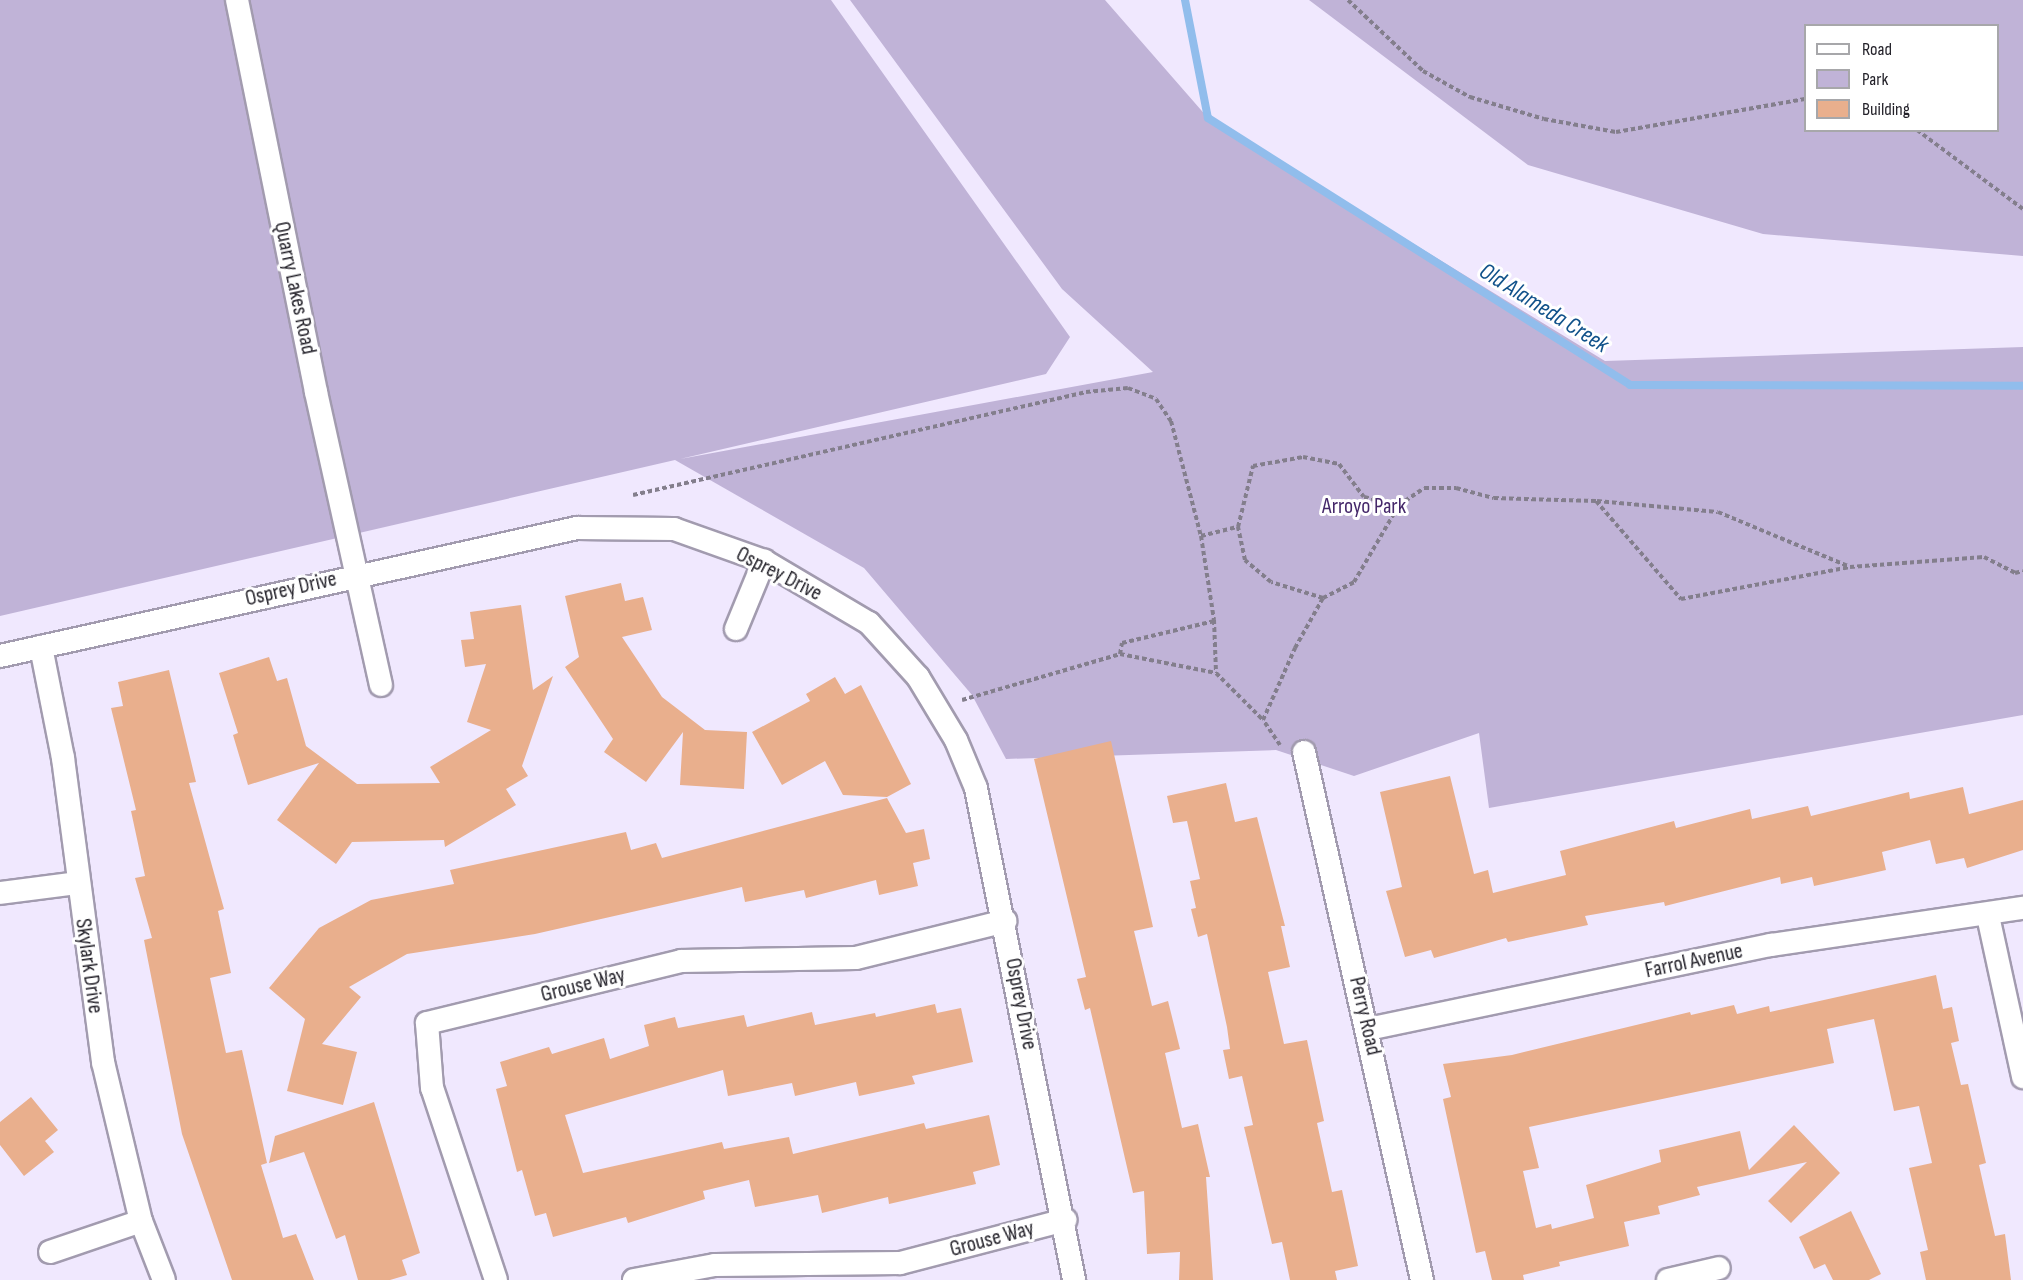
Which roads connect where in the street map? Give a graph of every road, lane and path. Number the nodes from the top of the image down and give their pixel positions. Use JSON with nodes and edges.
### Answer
{"nodes":[{"id":1,"x":237,"y":0,"type":"edge"},
{"id":2,"x":1348,"y":0,"type":"edge"},
{"id":3,"x":1804,"y":99,"type":"edge"},
{"id":4,"x":1920,"y":132,"type":"edge"},
{"id":5,"x":2023,"y":209,"type":"edge"},
{"id":6,"x":633,"y":495,"type":"dead end"},
{"id":7,"x":1596,"y":501,"type":"junction"},
{"id":8,"x":1399,"y":505,"type":"junction"},
{"id":9,"x":1238,"y":527,"type":"junction"},
{"id":10,"x":1201,"y":536,"type":"junction"},
{"id":11,"x":764,"y":561,"type":"junction"},
{"id":12,"x":1850,"y":567,"type":"junction"},
{"id":13,"x":2023,"y":572,"type":"edge"},
{"id":14,"x":358,"y":574,"type":"junction"},
{"id":15,"x":1323,"y":598,"type":"junction"},
{"id":16,"x":1214,"y":621,"type":"junction"},
{"id":17,"x":736,"y":629,"type":"dead end"},
{"id":18,"x":41,"y":647,"type":"junction"},
{"id":19,"x":1120,"y":654,"type":"junction"},
{"id":20,"x":0,"y":656,"type":"edge"},
{"id":21,"x":1216,"y":673,"type":"junction"},
{"id":22,"x":381,"y":685,"type":"dead end"},
{"id":23,"x":938,"y":710,"type":"junction"},
{"id":24,"x":1263,"y":720,"type":"junction"},
{"id":25,"x":1280,"y":746,"type":"dead end"},
{"id":26,"x":1304,"y":752,"type":"dead end"},
{"id":27,"x":77,"y":883,"type":"junction"},
{"id":28,"x":0,"y":893,"type":"edge"},
{"id":29,"x":2023,"y":908,"type":"edge"},
{"id":30,"x":1988,"y":916,"type":"junction"},
{"id":31,"x":1005,"y":921,"type":"junction"},
{"id":32,"x":1368,"y":1029,"type":"junction"},
{"id":33,"x":2023,"y":1077,"type":"edge"},
{"id":34,"x":1065,"y":1220,"type":"junction"},
{"id":35,"x":141,"y":1221,"type":"junction"},
{"id":36,"x":50,"y":1252,"type":"dead end"},
{"id":37,"x":1719,"y":1268,"type":"dead end"},
{"id":38,"x":164,"y":1280,"type":"edge"},
{"id":39,"x":496,"y":1280,"type":"edge"},
{"id":40,"x":634,"y":1280,"type":"edge"},
{"id":41,"x":1074,"y":1280,"type":"edge"},
{"id":42,"x":1422,"y":1280,"type":"edge"},
{"id":43,"x":1668,"y":1280,"type":"edge"}],
"edges":[{"from":1,"to":14,"type":"street","name":"Quarry Lakes Road"},
{"from":2,"to":3,"type":"path"},
{"from":4,"to":5,"type":"path"},
{"from":6,"to":10,"type":"path"},
{"from":7,"to":8,"type":"path"},
{"from":7,"to":12,"type":"path"},
{"from":7,"to":12,"type":"path"},
{"from":8,"to":9,"type":"path"},
{"from":8,"to":15,"type":"path"},
{"from":9,"to":10,"type":"path"},
{"from":9,"to":15,"type":"path"},
{"from":10,"to":16,"type":"path"},
{"from":11,"to":14,"type":"street","name":"Osprey Drive"},
{"from":11,"to":17,"type":"street"},
{"from":11,"to":23,"type":"street","name":"Osprey Drive"},
{"from":12,"to":13,"type":"path"},
{"from":14,"to":18,"type":"street","name":"Osprey Drive"},
{"from":14,"to":22,"type":"street","name":"Quarry Lakes Road"},
{"from":15,"to":24,"type":"path"},
{"from":16,"to":19,"type":"path"},
{"from":16,"to":21,"type":"path"},
{"from":18,"to":20,"type":"street","name":"Osprey Drive"},
{"from":18,"to":27,"type":"street","name":"Skylark Drive"},
{"from":19,"to":21,"type":"path"},
{"from":19,"to":23,"type":"path"},
{"from":21,"to":24,"type":"path"},
{"from":23,"to":31,"type":"street","name":"Osprey Drive"},
{"from":24,"to":25,"type":"path"},
{"from":26,"to":32,"type":"street","name":"Perry Road"},
{"from":27,"to":28,"type":"street"},
{"from":27,"to":35,"type":"street","name":"Skylark Drive"},
{"from":29,"to":30,"type":"street","name":"Farrol Avenue"},
{"from":30,"to":32,"type":"street","name":"Farrol Avenue"},
{"from":30,"to":33,"type":"street"},
{"from":31,"to":34,"type":"street","name":"Osprey Drive"},
{"from":31,"to":39,"type":"street","name":"Grouse Way"},
{"from":32,"to":42,"type":"street","name":"Perry Road"},
{"from":34,"to":40,"type":"street","name":"Grouse Way"},
{"from":34,"to":41,"type":"street","name":"Osprey Drive"},
{"from":35,"to":36,"type":"street"},
{"from":35,"to":38,"type":"street","name":"Skylark Drive"},
{"from":37,"to":43,"type":"street"}]}
